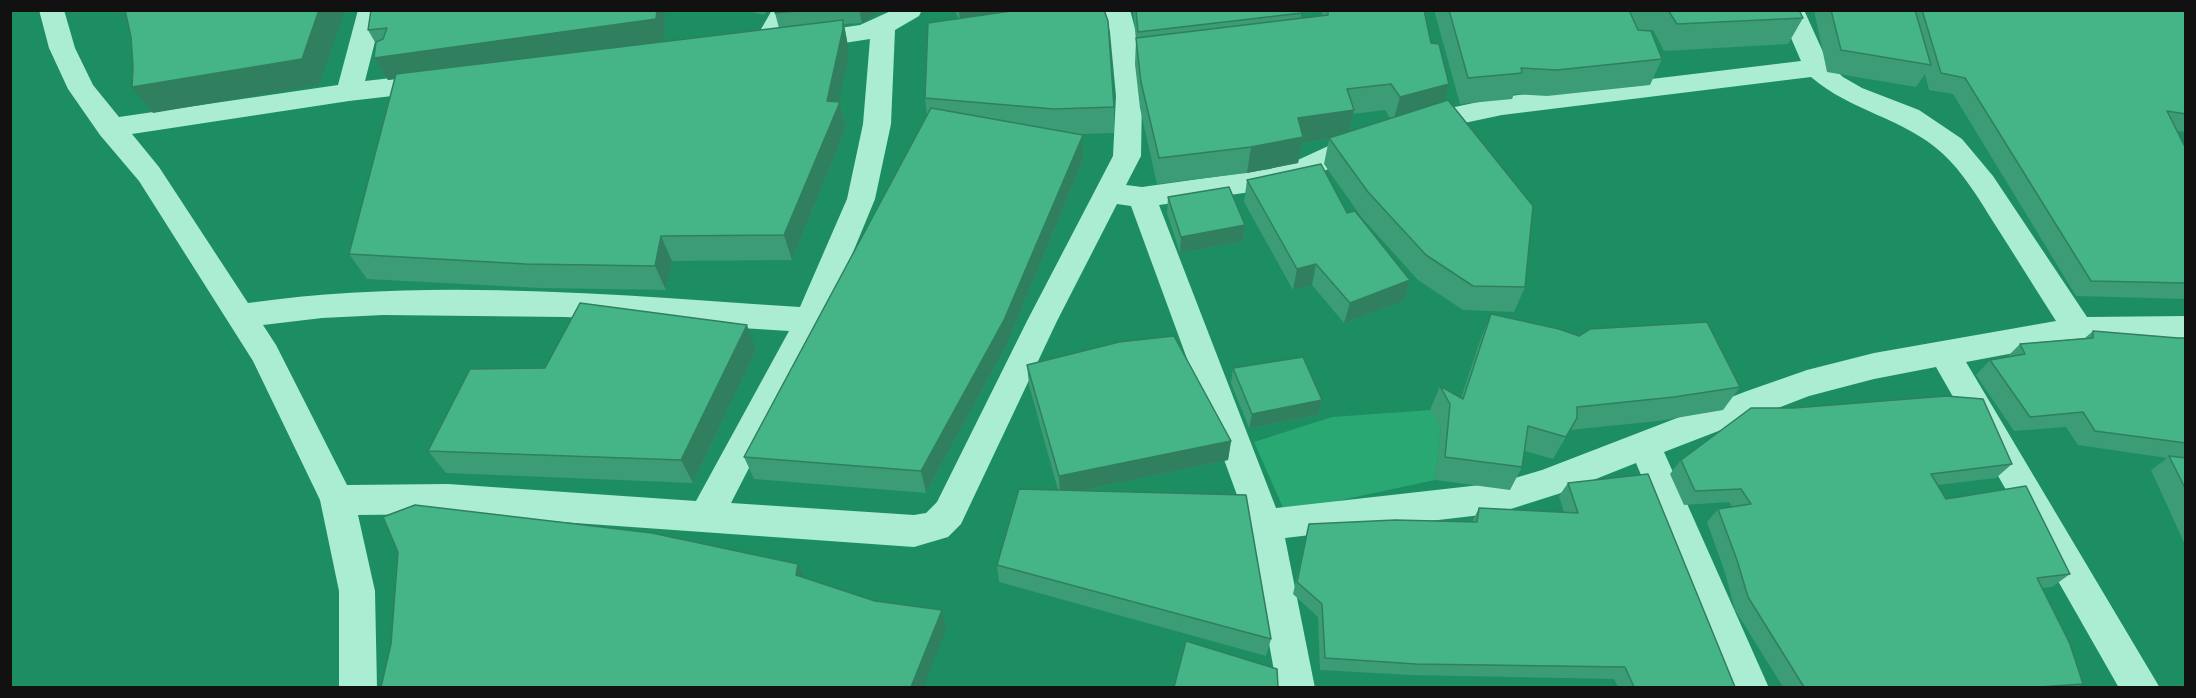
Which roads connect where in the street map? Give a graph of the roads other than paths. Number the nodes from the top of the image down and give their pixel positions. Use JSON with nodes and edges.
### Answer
{"nodes":[{"id":1,"x":51,"y":10,"type":"edge"},
{"id":2,"x":371,"y":10,"type":"edge"},
{"id":3,"x":785,"y":10,"type":"edge"},
{"id":4,"x":910,"y":10,"type":"edge"},
{"id":5,"x":1117,"y":10,"type":"edge"},
{"id":6,"x":1791,"y":10,"type":"edge"},
{"id":7,"x":883,"y":28,"type":"junction"},
{"id":8,"x":1817,"y":68,"type":"junction"},
{"id":9,"x":456,"y":80,"type":"edge"},
{"id":10,"x":349,"y":92,"type":"junction"},
{"id":11,"x":110,"y":128,"type":"junction"},
{"id":12,"x":1109,"y":192,"type":"junction"},
{"id":13,"x":1142,"y":197,"type":"junction"},
{"id":14,"x":240,"y":316,"type":"junction"},
{"id":15,"x":810,"y":320,"type":"junction"},
{"id":16,"x":2186,"y":328,"type":"edge"},
{"id":17,"x":2078,"y":329,"type":"junction"},
{"id":18,"x":1945,"y":354,"type":"junction"},
{"id":19,"x":1645,"y":446,"type":"junction"},
{"id":20,"x":337,"y":500,"type":"junction"},
{"id":21,"x":706,"y":516,"type":"junction"},
{"id":22,"x":1265,"y":525,"type":"junction"},
{"id":23,"x":358,"y":687,"type":"edge"},
{"id":24,"x":1296,"y":687,"type":"edge"},
{"id":25,"x":1750,"y":687,"type":"edge"},
{"id":26,"x":2141,"y":687,"type":"edge"}],
"edges":[{"from":1,"to":11,"type":"street"},
{"from":2,"to":10,"type":"street"},
{"from":3,"to":7,"type":"street"},
{"from":4,"to":7,"type":"street"},
{"from":5,"to":12,"type":"street"},
{"from":6,"to":8,"type":"street"},
{"from":7,"to":15,"type":"street"},
{"from":8,"to":13,"type":"street"},
{"from":8,"to":17,"type":"street"},
{"from":9,"to":10,"type":"street"},
{"from":10,"to":11,"type":"street"},
{"from":11,"to":14,"type":"street"},
{"from":12,"to":13,"type":"street"},
{"from":12,"to":21,"type":"street"},
{"from":13,"to":22,"type":"street"},
{"from":14,"to":15,"type":"street"},
{"from":14,"to":20,"type":"street"},
{"from":15,"to":21,"type":"street"},
{"from":16,"to":17,"type":"street"},
{"from":17,"to":18,"type":"street"},
{"from":18,"to":19,"type":"street"},
{"from":18,"to":26,"type":"street"},
{"from":19,"to":22,"type":"street"},
{"from":19,"to":25,"type":"street"},
{"from":20,"to":21,"type":"street"},
{"from":20,"to":23,"type":"street"},
{"from":22,"to":24,"type":"street"}]}
